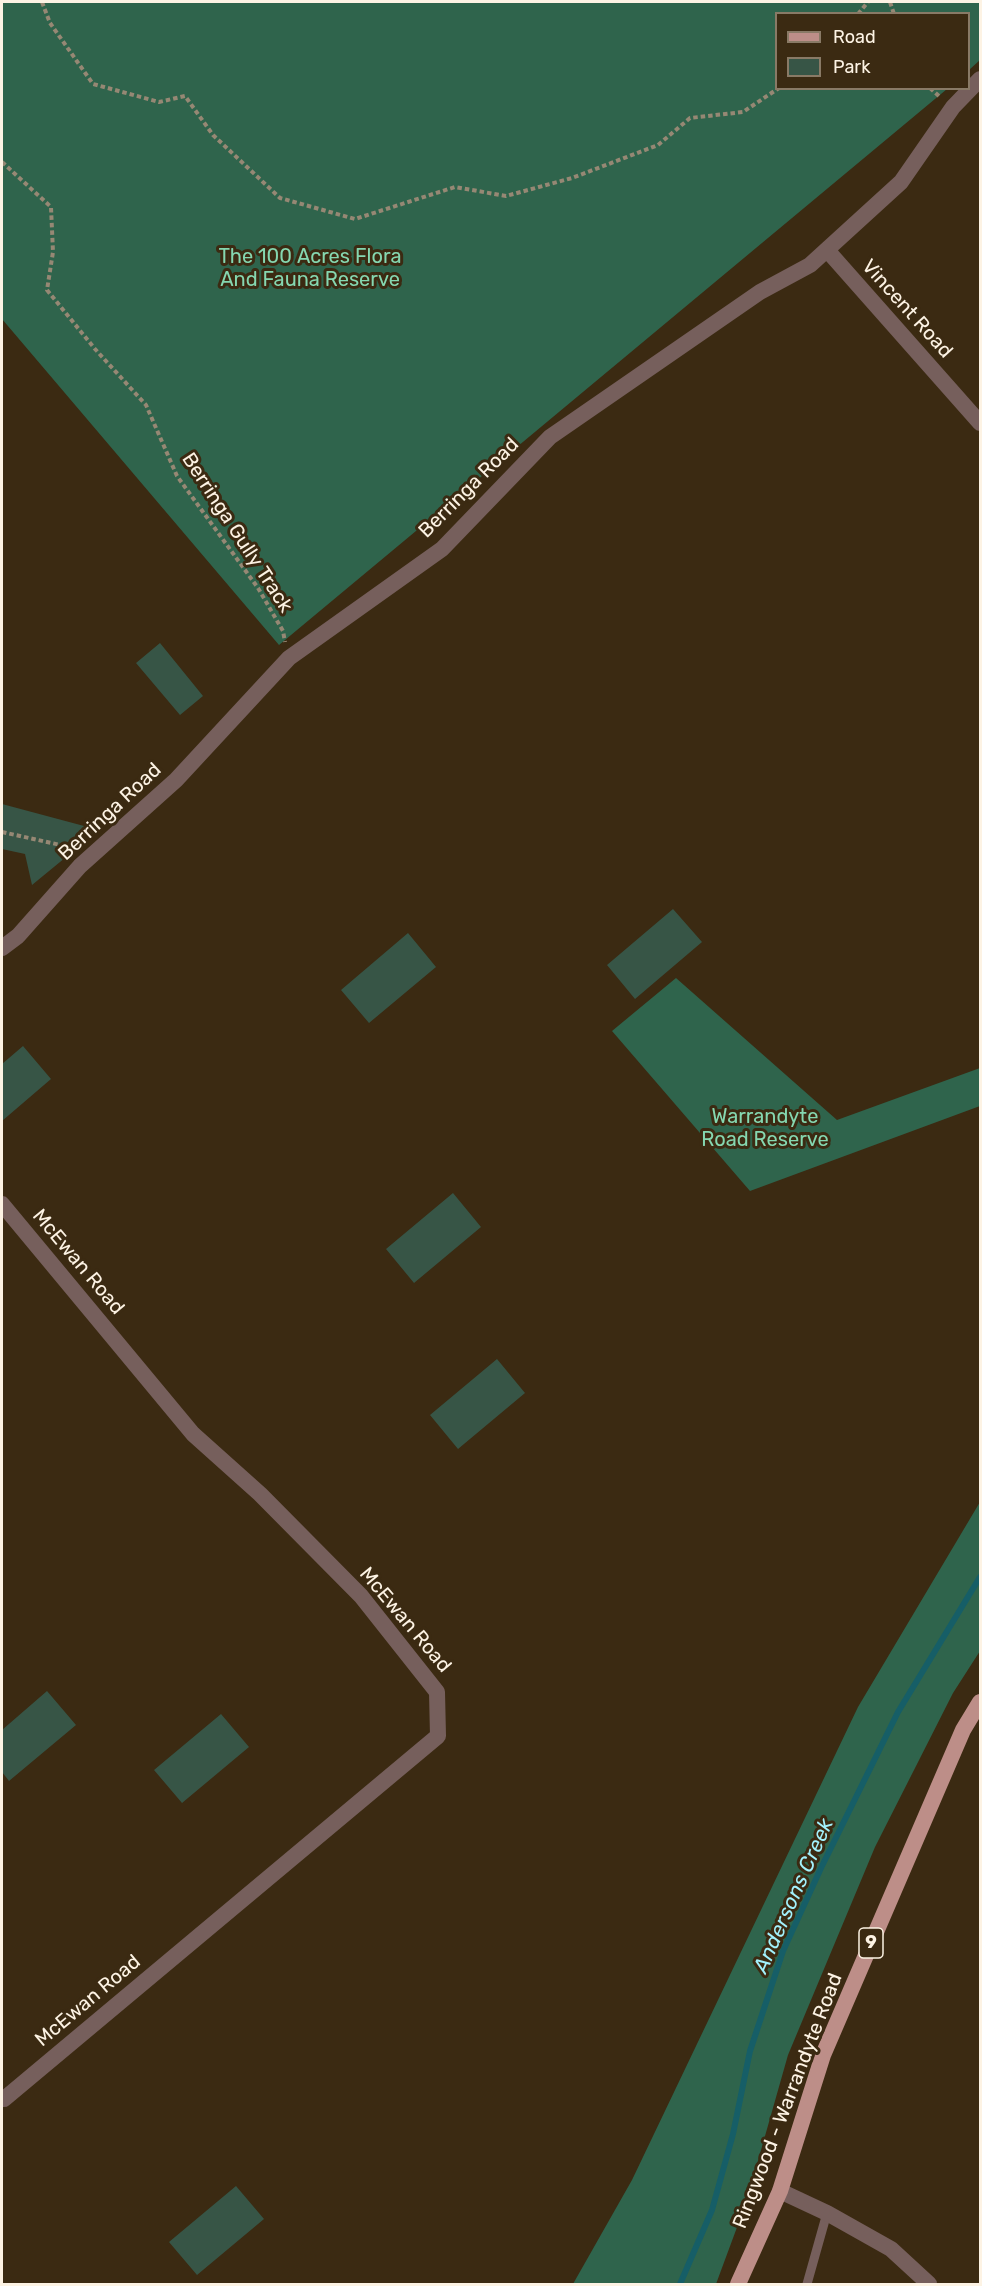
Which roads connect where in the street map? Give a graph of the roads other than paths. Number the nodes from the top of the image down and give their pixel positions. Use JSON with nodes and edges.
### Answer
{"nodes":[{"id":1,"x":981,"y":80,"type":"edge"},
{"id":2,"x":826,"y":249,"type":"junction"},
{"id":3,"x":981,"y":423,"type":"edge"},
{"id":4,"x":2,"y":948,"type":"edge"},
{"id":5,"x":2,"y":1204,"type":"edge"},
{"id":6,"x":981,"y":1702,"type":"edge"},
{"id":7,"x":3,"y":2099,"type":"edge"},
{"id":8,"x":780,"y":2191,"type":"junction"},
{"id":9,"x":827,"y":2213,"type":"junction"},
{"id":10,"x":738,"y":2284,"type":"edge"},
{"id":11,"x":807,"y":2284,"type":"edge"},
{"id":12,"x":929,"y":2284,"type":"edge"}],
"edges":[{"from":1,"to":2,"type":"street","name":"Berringa Road"},
{"from":2,"to":3,"type":"street","name":"Vincent Road"},
{"from":2,"to":4,"type":"street","name":"Berringa Road"},
{"from":5,"to":7,"type":"street","name":"McEwan Road"},
{"from":6,"to":8,"type":"main road","name":"Ringwood - Warrandyte Road","number":"9"},
{"from":8,"to":9,"type":"street"},
{"from":8,"to":10,"type":"main road","name":"Ringwood - Warrandyte Road","number":"9"},
{"from":9,"to":11,"type":"lane"},
{"from":9,"to":12,"type":"street"}]}
